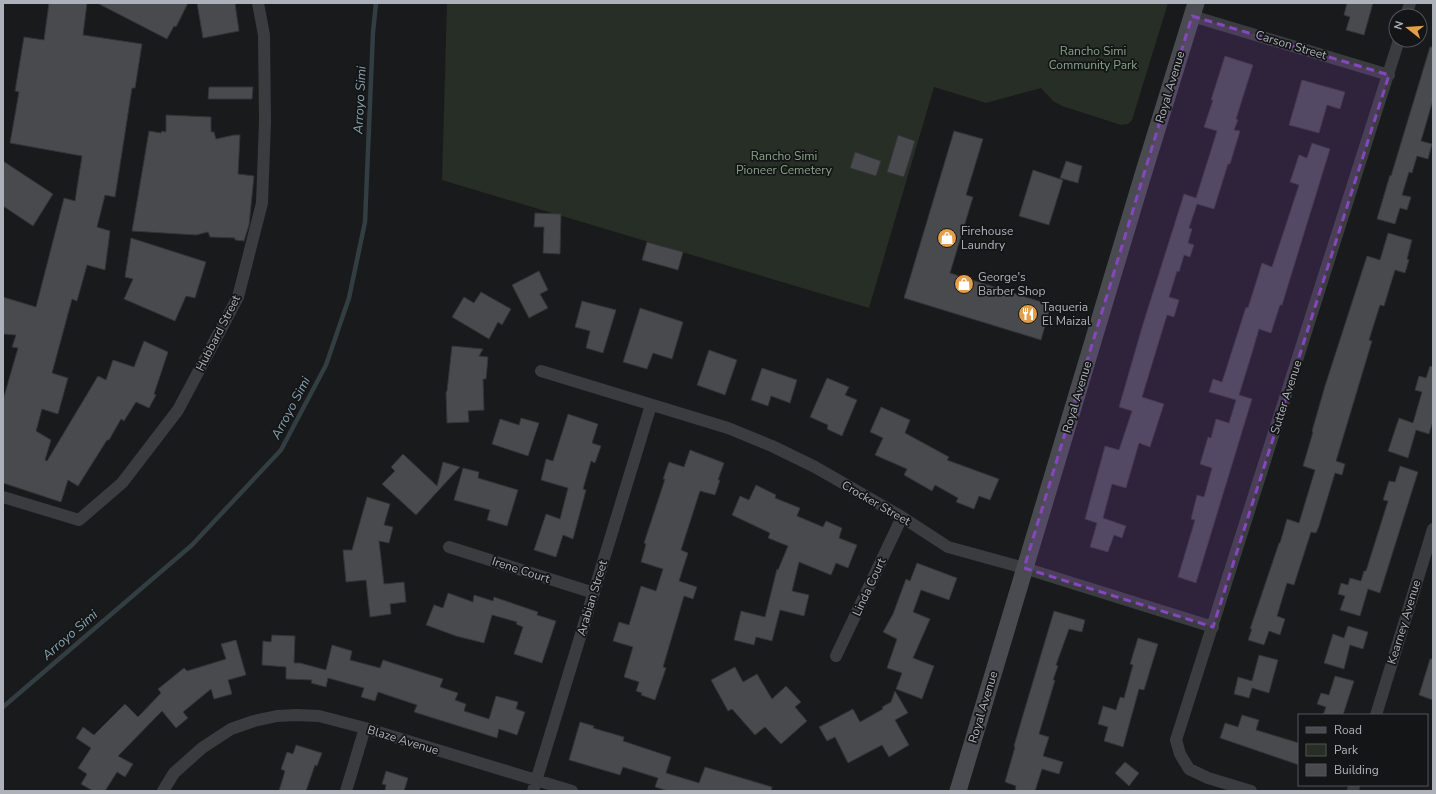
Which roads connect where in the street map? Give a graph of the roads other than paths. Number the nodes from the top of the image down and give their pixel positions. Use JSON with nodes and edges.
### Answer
{"nodes":[{"id":1,"x":258,"y":3,"type":"edge"},
{"id":2,"x":1194,"y":9,"type":"edge"},
{"id":3,"x":1397,"y":48,"type":"edge"},
{"id":4,"x":1389,"y":74,"type":"junction"},
{"id":5,"x":541,"y":371,"type":"dead end"},
{"id":6,"x":651,"y":405,"type":"junction"},
{"id":7,"x":3,"y":497,"type":"edge"},
{"id":8,"x":902,"y":517,"type":"junction"},
{"id":9,"x":1433,"y":529,"type":"edge"},
{"id":10,"x":449,"y":547,"type":"dead end"},
{"id":11,"x":1024,"y":568,"type":"junction"},
{"id":12,"x":594,"y":594,"type":"junction"},
{"id":13,"x":1213,"y":626,"type":"junction"},
{"id":14,"x":836,"y":656,"type":"dead end"},
{"id":15,"x":1376,"y":714,"type":"edge"},
{"id":16,"x":365,"y":728,"type":"junction"},
{"id":17,"x":535,"y":786,"type":"edge"},
{"id":18,"x":163,"y":791,"type":"edge"},
{"id":19,"x":346,"y":791,"type":"edge"},
{"id":20,"x":572,"y":791,"type":"edge"},
{"id":21,"x":958,"y":791,"type":"edge"},
{"id":22,"x":1251,"y":791,"type":"edge"}],
"edges":[{"from":1,"to":7,"type":"street","name":"Hubbard Street"},
{"from":2,"to":4,"type":"street","name":"Carson Street"},
{"from":2,"to":11,"type":"main road","name":"Royal Avenue"},
{"from":3,"to":4,"type":"street","name":"Sutter Avenue"},
{"from":4,"to":13,"type":"street","name":"Sutter Avenue"},
{"from":5,"to":6,"type":"street","name":"Crocker Street"},
{"from":6,"to":8,"type":"street","name":"Crocker Street"},
{"from":6,"to":12,"type":"street","name":"Arabian Street"},
{"from":8,"to":11,"type":"street","name":"Crocker Street"},
{"from":8,"to":14,"type":"street","name":"Linda Court"},
{"from":9,"to":15,"type":"street","name":"Kearney Avenue"},
{"from":10,"to":12,"type":"street","name":"Irene Court"},
{"from":11,"to":13,"type":"street","name":"Crocker Street"},
{"from":11,"to":21,"type":"main road","name":"Royal Avenue"},
{"from":12,"to":17,"type":"street","name":"Arabian Street"},
{"from":13,"to":22,"type":"street","name":"Sutter Avenue"},
{"from":16,"to":17,"type":"street","name":"Blaze Avenue"},
{"from":16,"to":18,"type":"street","name":"Blaze Avenue"},
{"from":16,"to":19,"type":"street"},
{"from":17,"to":20,"type":"street","name":"Blaze Avenue"}]}
